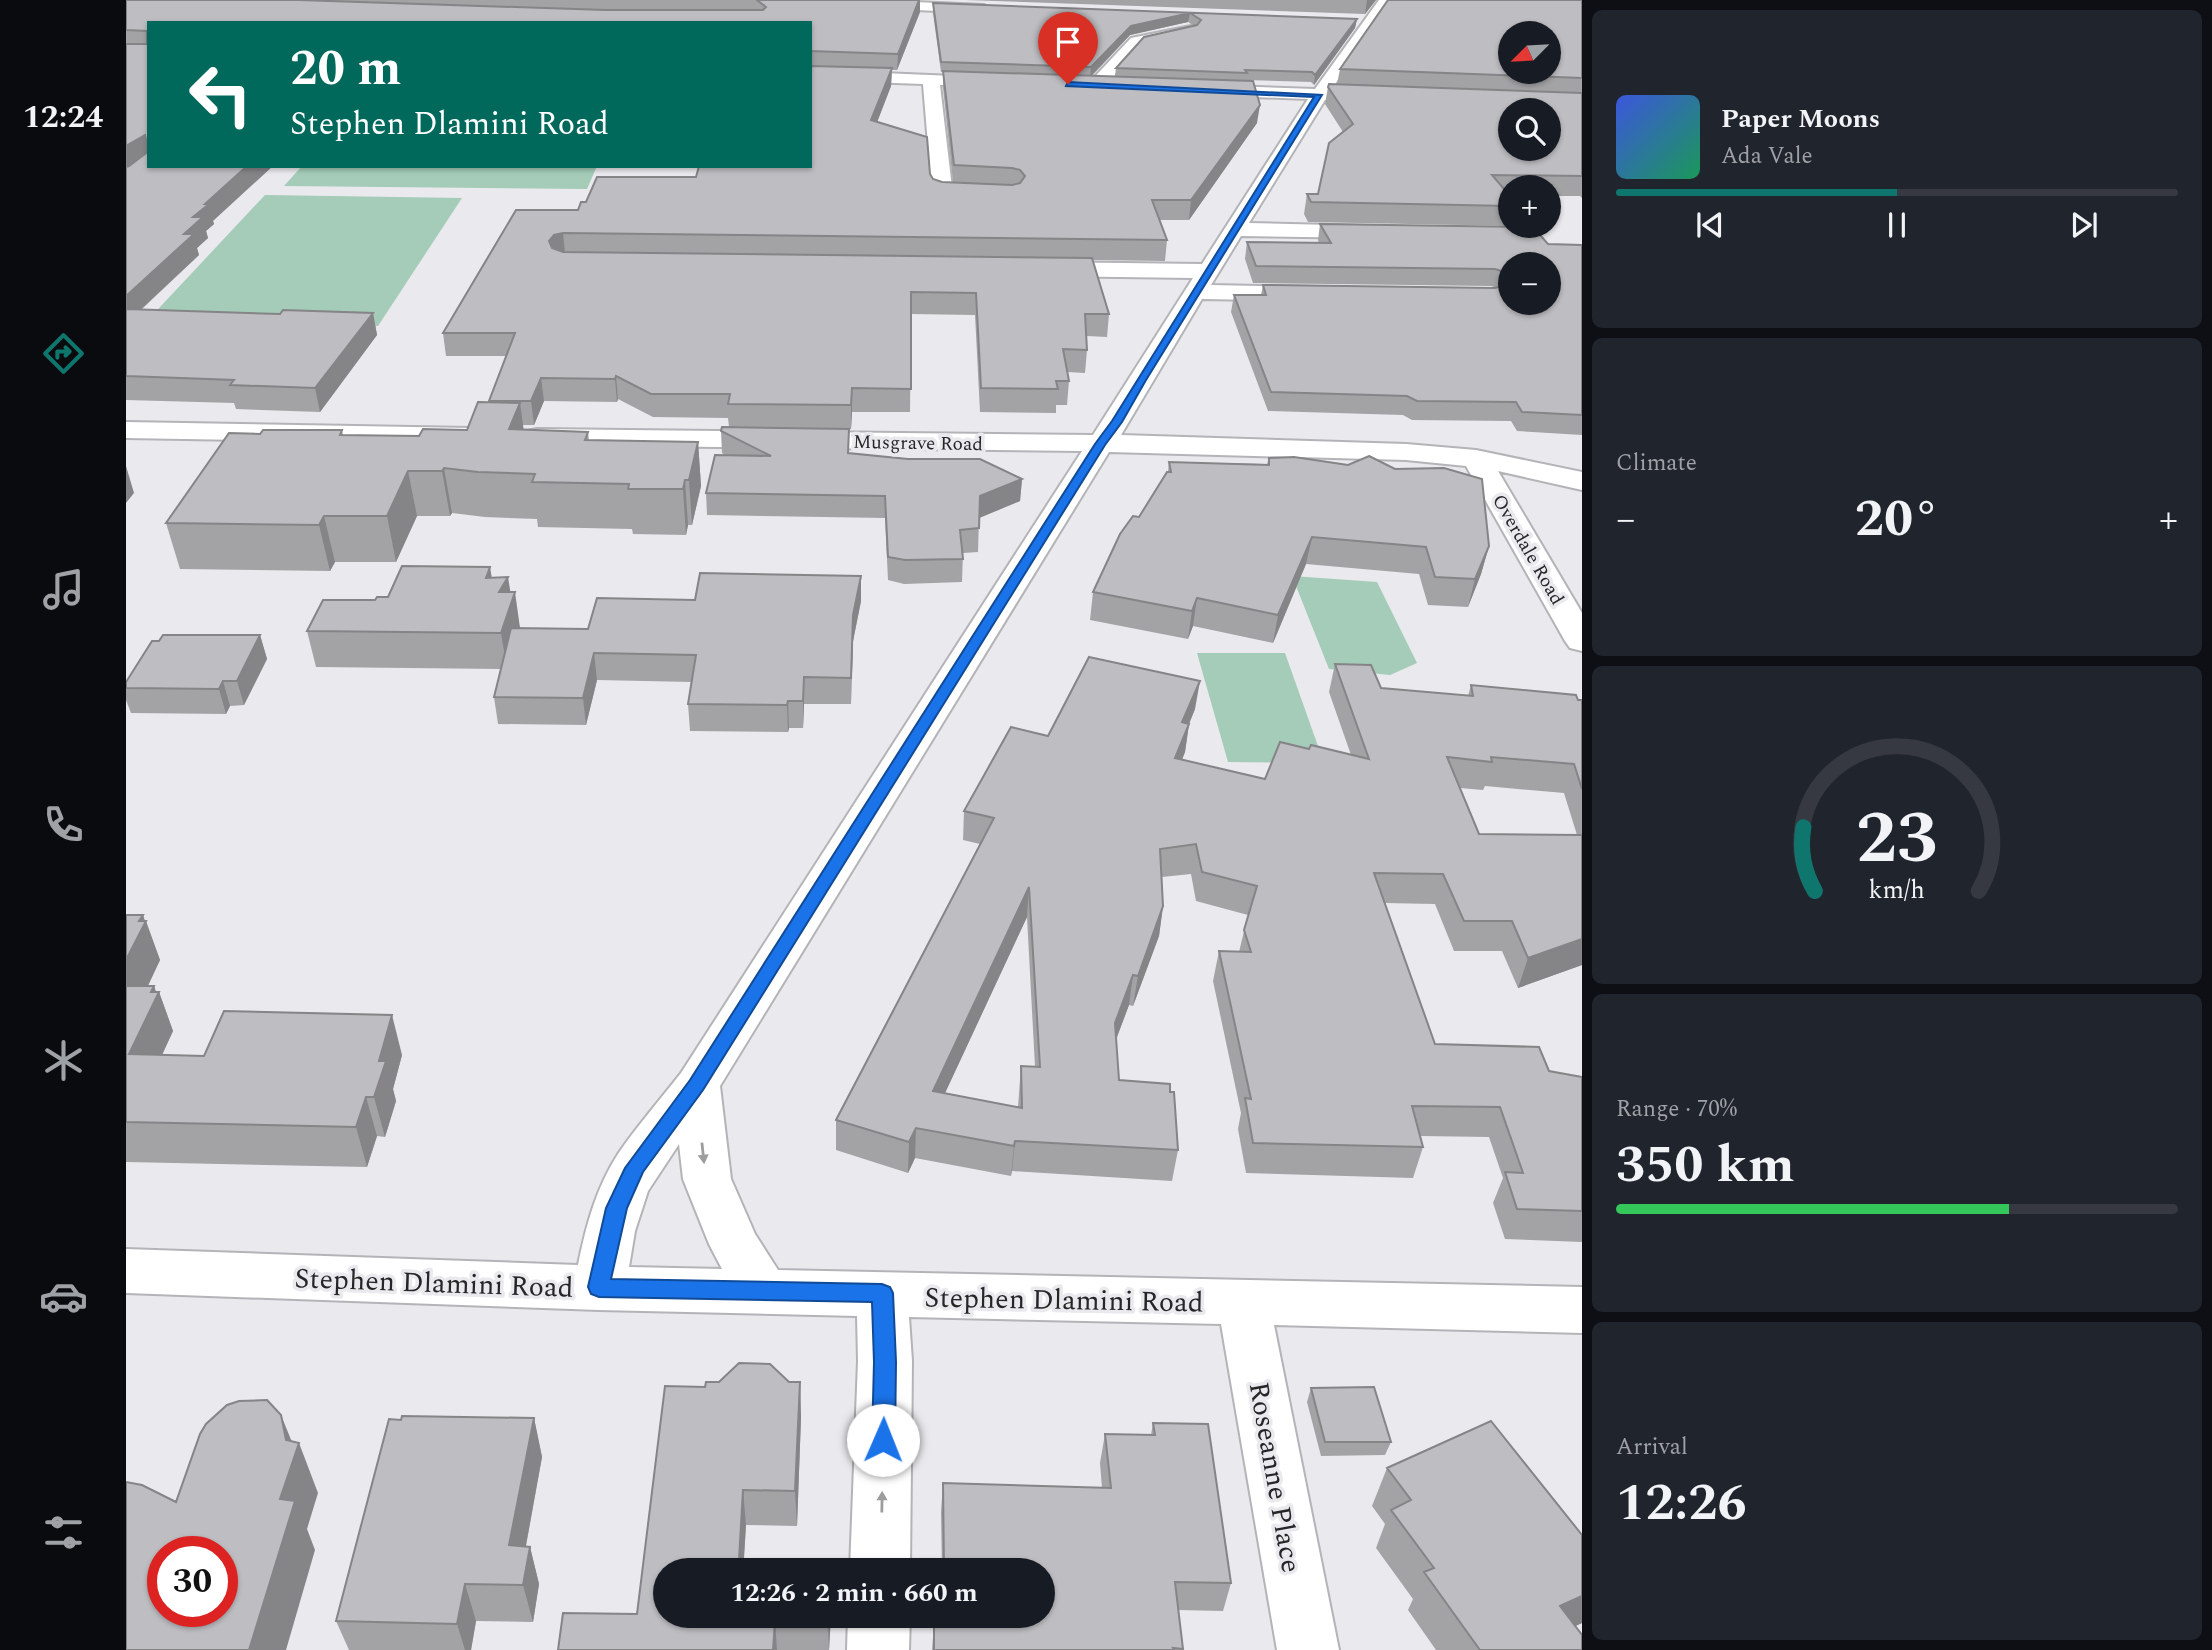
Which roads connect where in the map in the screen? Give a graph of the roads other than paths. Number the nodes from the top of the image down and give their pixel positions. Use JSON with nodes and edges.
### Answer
{"nodes":[{"id":1,"x":1386,"y":0,"type":"edge"},
{"id":2,"x":853,"y":3,"type":"edge"},
{"id":3,"x":1000,"y":9,"type":"edge"},
{"id":4,"x":1202,"y":20,"type":"edge"},
{"id":5,"x":1349,"y":21,"type":"edge"},
{"id":6,"x":1371,"y":22,"type":"junction"},
{"id":7,"x":812,"y":75,"type":"edge"},
{"id":8,"x":931,"y":80,"type":"junction"},
{"id":9,"x":1013,"y":82,"type":"edge"},
{"id":10,"x":1122,"y":86,"type":"edge"},
{"id":11,"x":1189,"y":89,"type":"edge"},
{"id":12,"x":1319,"y":95,"type":"junction"},
{"id":13,"x":1358,"y":96,"type":"edge"},
{"id":14,"x":999,"y":196,"type":"edge"},
{"id":15,"x":1234,"y":229,"type":"junction"},
{"id":16,"x":1398,"y":232,"type":"edge"},
{"id":17,"x":1017,"y":268,"type":"edge"},
{"id":18,"x":1209,"y":271,"type":"junction"},
{"id":19,"x":1196,"y":292,"type":"junction"},
{"id":20,"x":1330,"y":294,"type":"edge"},
{"id":21,"x":126,"y":430,"type":"edge"},
{"id":22,"x":1100,"y":444,"type":"junction"},
{"id":23,"x":1476,"y":458,"type":"junction"},
{"id":24,"x":1582,"y":481,"type":"edge"},
{"id":25,"x":1582,"y":641,"type":"edge"},
{"id":26,"x":697,"y":1085,"type":"junction"},
{"id":27,"x":126,"y":1271,"type":"edge"},
{"id":28,"x":599,"y":1287,"type":"junction"},
{"id":29,"x":762,"y":1290,"type":"junction"},
{"id":30,"x":882,"y":1293,"type":"junction"},
{"id":31,"x":1244,"y":1304,"type":"junction"},
{"id":32,"x":1582,"y":1310,"type":"edge"},
{"id":33,"x":880,"y":1558,"type":"edge"},
{"id":34,"x":879,"y":1628,"type":"edge"},
{"id":35,"x":878,"y":1650,"type":"edge"},
{"id":36,"x":1308,"y":1650,"type":"edge"}],
"edges":[{"from":1,"to":6,"type":"street"},
{"from":2,"to":3,"type":"street"},
{"from":4,"to":10,"type":"street"},
{"from":5,"to":6,"type":"street"},
{"from":6,"to":12,"type":"street"},
{"from":7,"to":8,"type":"street"},
{"from":8,"to":9,"type":"street"},
{"from":8,"to":14,"type":"street"},
{"from":11,"to":12,"type":"street"},
{"from":12,"to":13,"type":"street"},
{"from":12,"to":15,"type":"street"},
{"from":15,"to":16,"type":"street"},
{"from":15,"to":18,"type":"street"},
{"from":17,"to":18,"type":"street"},
{"from":18,"to":19,"type":"street"},
{"from":19,"to":20,"type":"street"},
{"from":19,"to":22,"type":"street"},
{"from":21,"to":22,"type":"street","name":"Musgrave Road"},
{"from":22,"to":23,"type":"street","name":"Musgrave Road"},
{"from":22,"to":26,"type":"street"},
{"from":23,"to":24,"type":"street","name":"Musgrave Road"},
{"from":23,"to":25,"type":"street","name":"Overdale Road"},
{"from":26,"to":28,"type":"street"},
{"from":26,"to":29,"type":"street","one_way":true},
{"from":27,"to":28,"type":"street","name":"Stephen Dlamini Road"},
{"from":28,"to":29,"type":"street","name":"Stephen Dlamini Road"},
{"from":29,"to":30,"type":"street","name":"Stephen Dlamini Road"},
{"from":30,"to":31,"type":"street","name":"Stephen Dlamini Road"},
{"from":33,"to":30,"type":"street","one_way":true},
{"from":31,"to":32,"type":"street","name":"Stephen Dlamini Road"},
{"from":31,"to":36,"type":"street","name":"Roseanne Place"},
{"from":34,"to":35,"type":"street"}]}
